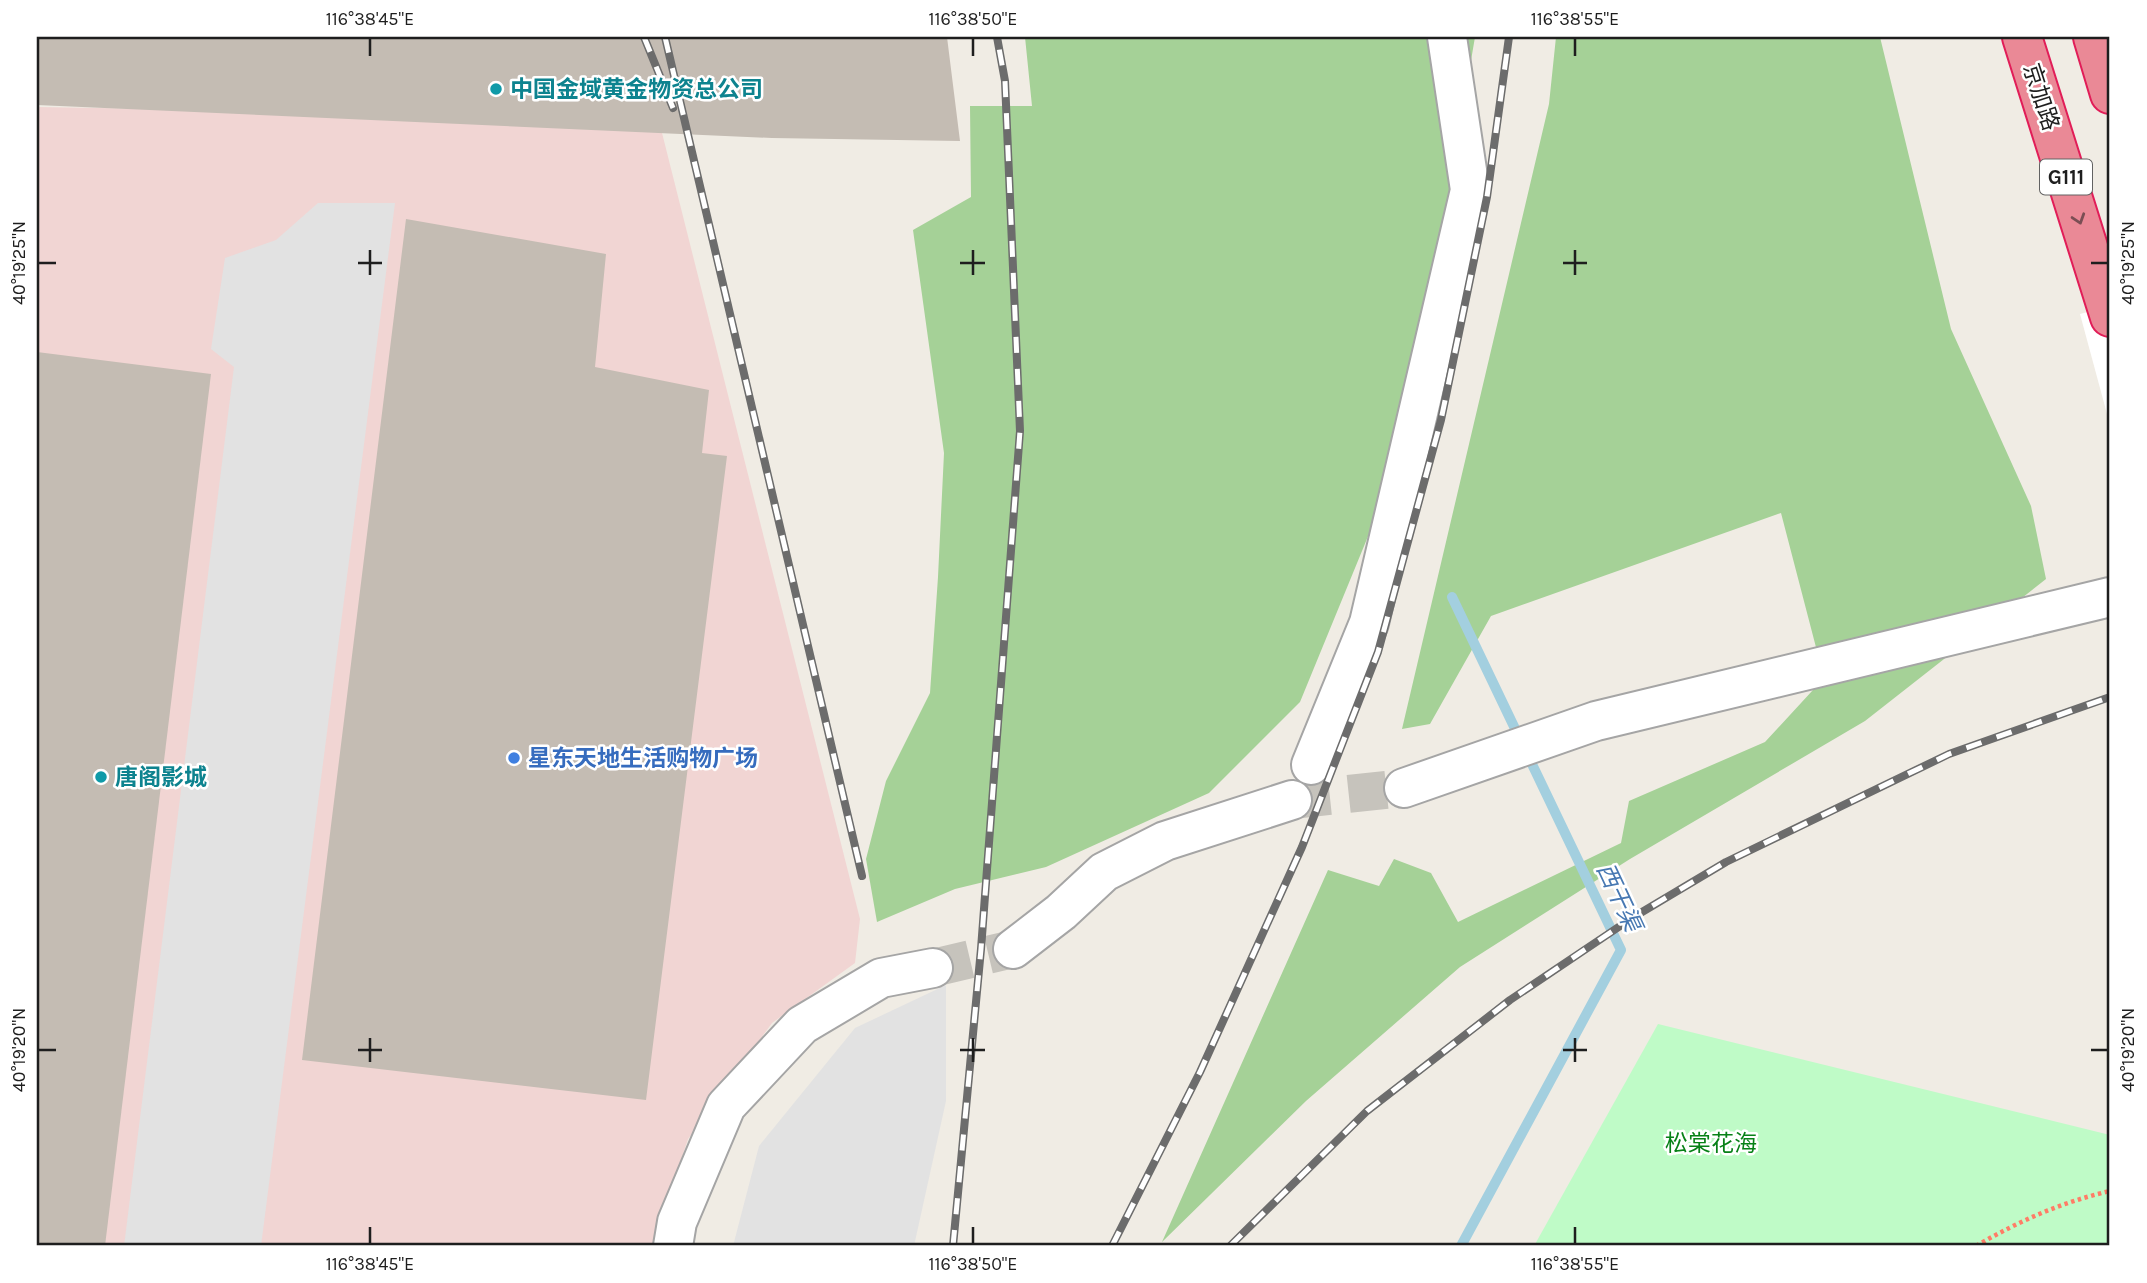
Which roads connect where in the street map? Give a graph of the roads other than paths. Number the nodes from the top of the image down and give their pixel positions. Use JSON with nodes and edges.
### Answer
{"nodes":[{"id":1,"x":1447,"y":37,"type":"edge"},
{"id":2,"x":2022,"y":37,"type":"edge"},
{"id":3,"x":2093,"y":37,"type":"edge"},
{"id":4,"x":2110,"y":94,"type":"edge"},
{"id":5,"x":2110,"y":317,"type":"edge"},
{"id":6,"x":2110,"y":597,"type":"edge"},
{"id":7,"x":1311,"y":765,"type":"dead end"},
{"id":8,"x":1404,"y":788,"type":"tunnel mouth"},
{"id":9,"x":1292,"y":800,"type":"tunnel mouth"},
{"id":10,"x":1013,"y":949,"type":"tunnel mouth"},
{"id":11,"x":933,"y":968,"type":"tunnel mouth"},
{"id":12,"x":673,"y":1246,"type":"edge"}],
"edges":[{"from":1,"to":7,"type":"street"},
{"from":2,"to":5,"type":"highway","name":"京加路","number":"G111","one_way":true},
{"from":3,"to":4,"type":"highway"},
{"from":6,"to":8,"type":"street"},
{"from":9,"to":10,"type":"street"},
{"from":11,"to":12,"type":"street"}]}
